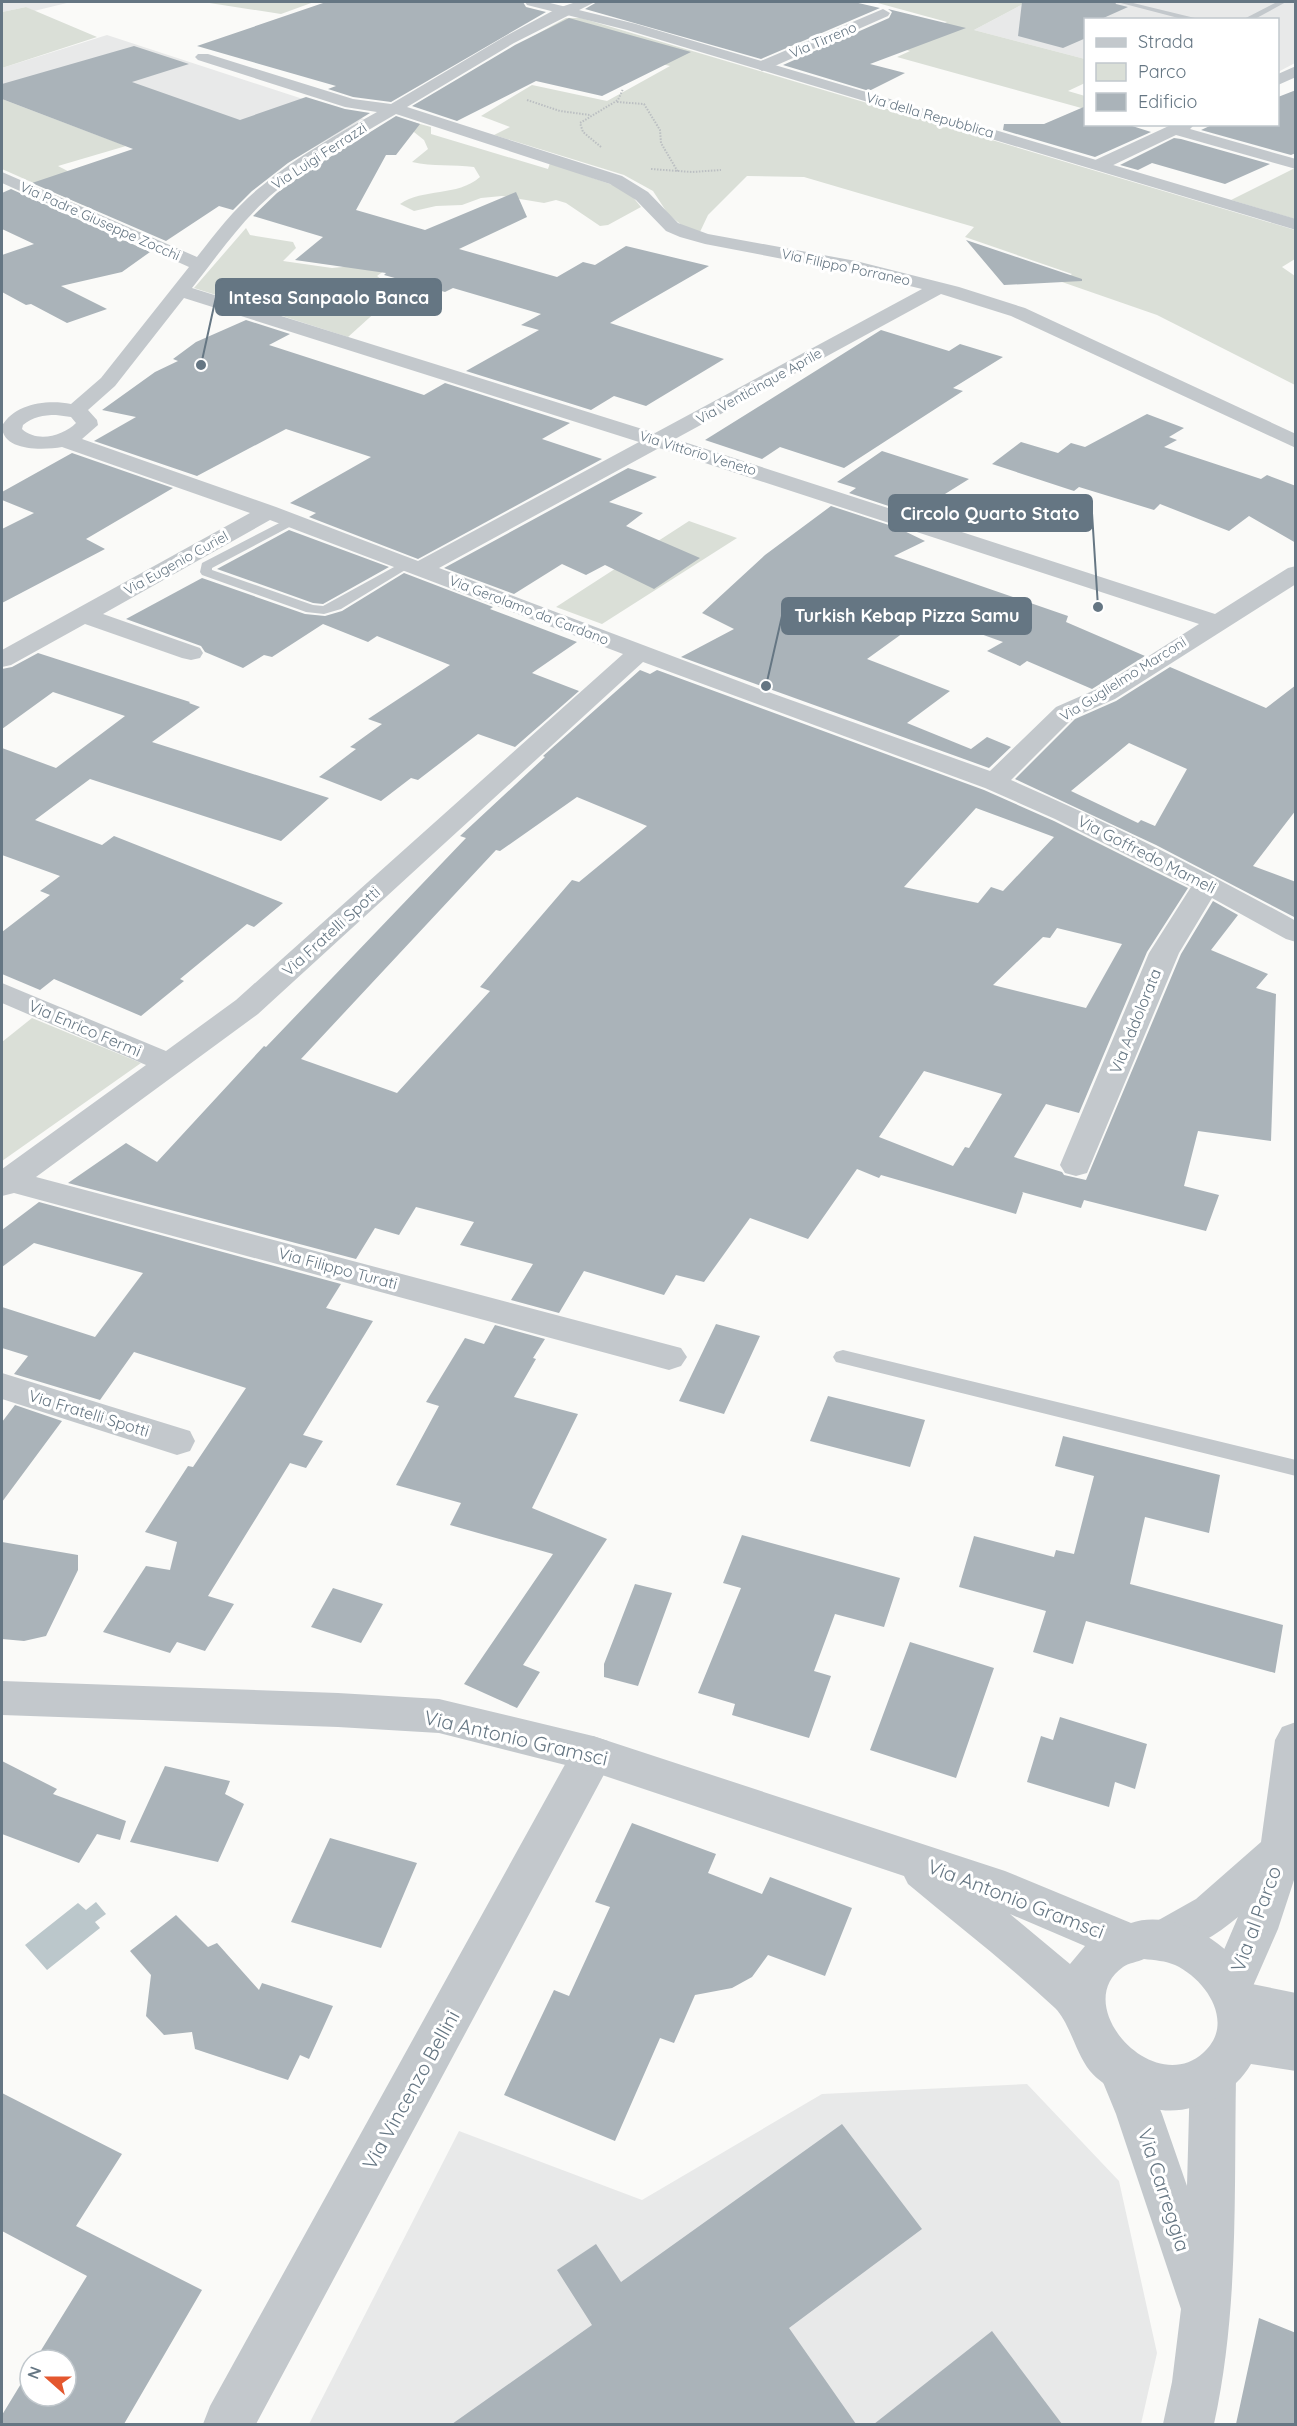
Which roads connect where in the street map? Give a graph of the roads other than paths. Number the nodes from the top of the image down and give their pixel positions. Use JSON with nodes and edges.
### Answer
{"nodes":[{"id":1,"x":532,"y":2,"type":"edge"},
{"id":2,"x":588,"y":2,"type":"edge"},
{"id":3,"x":1121,"y":2,"type":"edge"},
{"id":4,"x":1282,"y":2,"type":"edge"},
{"id":5,"x":563,"y":11,"type":"junction"},
{"id":6,"x":883,"y":14,"type":"dead end"},
{"id":7,"x":1190,"y":18,"type":"edge"},
{"id":8,"x":1250,"y":18,"type":"edge"},
{"id":9,"x":203,"y":57,"type":"dead end"},
{"id":10,"x":762,"y":66,"type":"junction"},
{"id":11,"x":1296,"y":71,"type":"edge"},
{"id":12,"x":1279,"y":80,"type":"edge"},
{"id":13,"x":396,"y":109,"type":"junction"},
{"id":14,"x":1182,"y":127,"type":"edge"},
{"id":15,"x":1296,"y":164,"type":"edge"},
{"id":16,"x":1099,"y":165,"type":"junction"},
{"id":17,"x":2,"y":177,"type":"edge"},
{"id":18,"x":1296,"y":225,"type":"edge"},
{"id":19,"x":199,"y":265,"type":"junction"},
{"id":20,"x":939,"y":288,"type":"junction"},
{"id":21,"x":179,"y":290,"type":"junction"},
{"id":22,"x":2,"y":406,"type":"edge"},
{"id":23,"x":75,"y":411,"type":"junction"},
{"id":24,"x":12,"y":426,"type":"edge"},
{"id":25,"x":63,"y":440,"type":"junction"},
{"id":26,"x":658,"y":441,"type":"junction"},
{"id":27,"x":1296,"y":442,"type":"edge"},
{"id":28,"x":279,"y":517,"type":"junction"},
{"id":29,"x":414,"y":566,"type":"junction"},
{"id":30,"x":1296,"y":573,"type":"edge"},
{"id":31,"x":83,"y":615,"type":"junction"},
{"id":32,"x":1215,"y":622,"type":"junction"},
{"id":33,"x":640,"y":652,"type":"junction"},
{"id":34,"x":191,"y":653,"type":"dead end"},
{"id":35,"x":2,"y":660,"type":"edge"},
{"id":36,"x":994,"y":782,"type":"junction"},
{"id":37,"x":1208,"y":884,"type":"junction"},
{"id":38,"x":1296,"y":933,"type":"edge"},
{"id":39,"x":2,"y":992,"type":"edge"},
{"id":40,"x":168,"y":1064,"type":"junction"},
{"id":41,"x":1076,"y":1165,"type":"dead end"},
{"id":42,"x":4,"y":1182,"type":"edge"},
{"id":43,"x":669,"y":1357,"type":"dead end"},
{"id":44,"x":843,"y":1357,"type":"dead end"},
{"id":45,"x":2,"y":1386,"type":"edge"},
{"id":46,"x":177,"y":1441,"type":"dead end"},
{"id":47,"x":1296,"y":1468,"type":"edge"},
{"id":48,"x":2,"y":1698,"type":"edge"},
{"id":49,"x":1296,"y":1740,"type":"edge"},
{"id":50,"x":593,"y":1754,"type":"junction"},
{"id":51,"x":1281,"y":1852,"type":"junction"},
{"id":52,"x":907,"y":1858,"type":"junction"},
{"id":53,"x":1145,"y":1941,"type":"junction"},
{"id":54,"x":1082,"y":2004,"type":"junction"},
{"id":55,"x":1296,"y":2015,"type":"edge"},
{"id":56,"x":1230,"y":2026,"type":"junction"},
{"id":57,"x":1296,"y":2049,"type":"edge"},
{"id":58,"x":1121,"y":2070,"type":"junction"},
{"id":59,"x":1205,"y":2312,"type":"junction"},
{"id":60,"x":228,"y":2424,"type":"edge"},
{"id":61,"x":1188,"y":2424,"type":"edge"}],
"edges":[{"from":1,"to":5,"type":"street","name":"Via della Repubblica"},
{"from":2,"to":5,"type":"street","name":"Via Luigi Ferrazzi"},
{"from":3,"to":7,"type":"lane"},
{"from":4,"to":8,"type":"lane"},
{"from":5,"to":10,"type":"street","name":"Via della Repubblica"},
{"from":5,"to":13,"type":"street","name":"Via Luigi Ferrazzi"},
{"from":6,"to":10,"type":"street","name":"Via Tirreno"},
{"from":9,"to":13,"type":"street","name":"Via Filippo Porraneo"},
{"from":10,"to":16,"type":"street","name":"Via della Repubblica"},
{"from":11,"to":12,"type":"street"},
{"from":13,"to":19,"type":"street","name":"Via Luigi Ferrazzi"},
{"from":13,"to":20,"type":"street","name":"Via Filippo Porraneo"},
{"from":14,"to":15,"type":"street"},
{"from":14,"to":16,"type":"street"},
{"from":16,"to":18,"type":"street","name":"Via della Repubblica"},
{"from":17,"to":19,"type":"street","name":"Via Padre Giuseppe Zocchi"},
{"from":19,"to":21,"type":"street","name":"Via Luigi Ferrazzi"},
{"from":20,"to":26,"type":"street","name":"Via Venticinque Aprile"},
{"from":20,"to":27,"type":"street","name":"Via Filippo Porraneo"},
{"from":21,"to":23,"type":"street","name":"Via Luigi Ferrazzi"},
{"from":21,"to":26,"type":"street","name":"Via Vittorio Veneto"},
{"from":22,"to":24,"type":"street"},
{"from":23,"to":24,"type":"street"},
{"from":23,"to":25,"type":"street"},
{"from":24,"to":25,"type":"street"},
{"from":25,"to":28,"type":"street","name":"Via Gerolamo da Cardano"},
{"from":26,"to":29,"type":"street","name":"Via Venticinque Aprile"},
{"from":26,"to":32,"type":"street","name":"Via Vittorio Veneto"},
{"from":28,"to":29,"type":"street","name":"Via Gerolamo da Cardano"},
{"from":28,"to":29,"type":"lane"},
{"from":28,"to":31,"type":"street","name":"Via Eugenio Curiel"},
{"from":29,"to":33,"type":"street","name":"Via Gerolamo da Cardano"},
{"from":30,"to":32,"type":"street","name":"Via Guglielmo Marconi"},
{"from":31,"to":34,"type":"street"},
{"from":31,"to":35,"type":"street","name":"Via Eugenio Curiel"},
{"from":32,"to":36,"type":"street","name":"Via Guglielmo Marconi"},
{"from":33,"to":36,"type":"street","name":"Via Gerolamo da Cardano"},
{"from":33,"to":40,"type":"street","name":"Via Fratelli Spotti"},
{"from":36,"to":37,"type":"street","name":"Via Goffredo Mameli"},
{"from":37,"to":38,"type":"street","name":"Via Goffredo Mameli"},
{"from":37,"to":41,"type":"street","name":"Via Addolorata"},
{"from":39,"to":40,"type":"street","name":"Via Enrico Fermi"},
{"from":40,"to":42,"type":"street","name":"Via Fratelli Spotti"},
{"from":42,"to":43,"type":"street","name":"Via Filippo Turati"},
{"from":44,"to":47,"type":"lane"},
{"from":45,"to":46,"type":"street","name":"Via Fratelli Spotti"},
{"from":48,"to":50,"type":"street","name":"Via Antonio Gramsci"},
{"from":49,"to":51,"type":"street","name":"Via al Parco"},
{"from":50,"to":52,"type":"street","name":"Via Antonio Gramsci"},
{"from":50,"to":60,"type":"street","name":"Via Vincenzo Bellini"},
{"from":51,"to":53,"type":"street","name":"Via al Parco"},
{"from":51,"to":56,"type":"street","name":"Via al Parco"},
{"from":52,"to":53,"type":"street","name":"Via Antonio Gramsci"},
{"from":52,"to":54,"type":"street","name":"Via Antonio Gramsci"},
{"from":53,"to":54,"type":"street"},
{"from":53,"to":56,"type":"street"},
{"from":54,"to":58,"type":"street"},
{"from":55,"to":56,"type":"street"},
{"from":56,"to":57,"type":"street"},
{"from":56,"to":58,"type":"street"},
{"from":56,"to":59,"type":"street","name":"Via Carreggia"},
{"from":58,"to":59,"type":"street","name":"Via Carreggia"},
{"from":59,"to":61,"type":"street","name":"Via Carreggia"}]}
